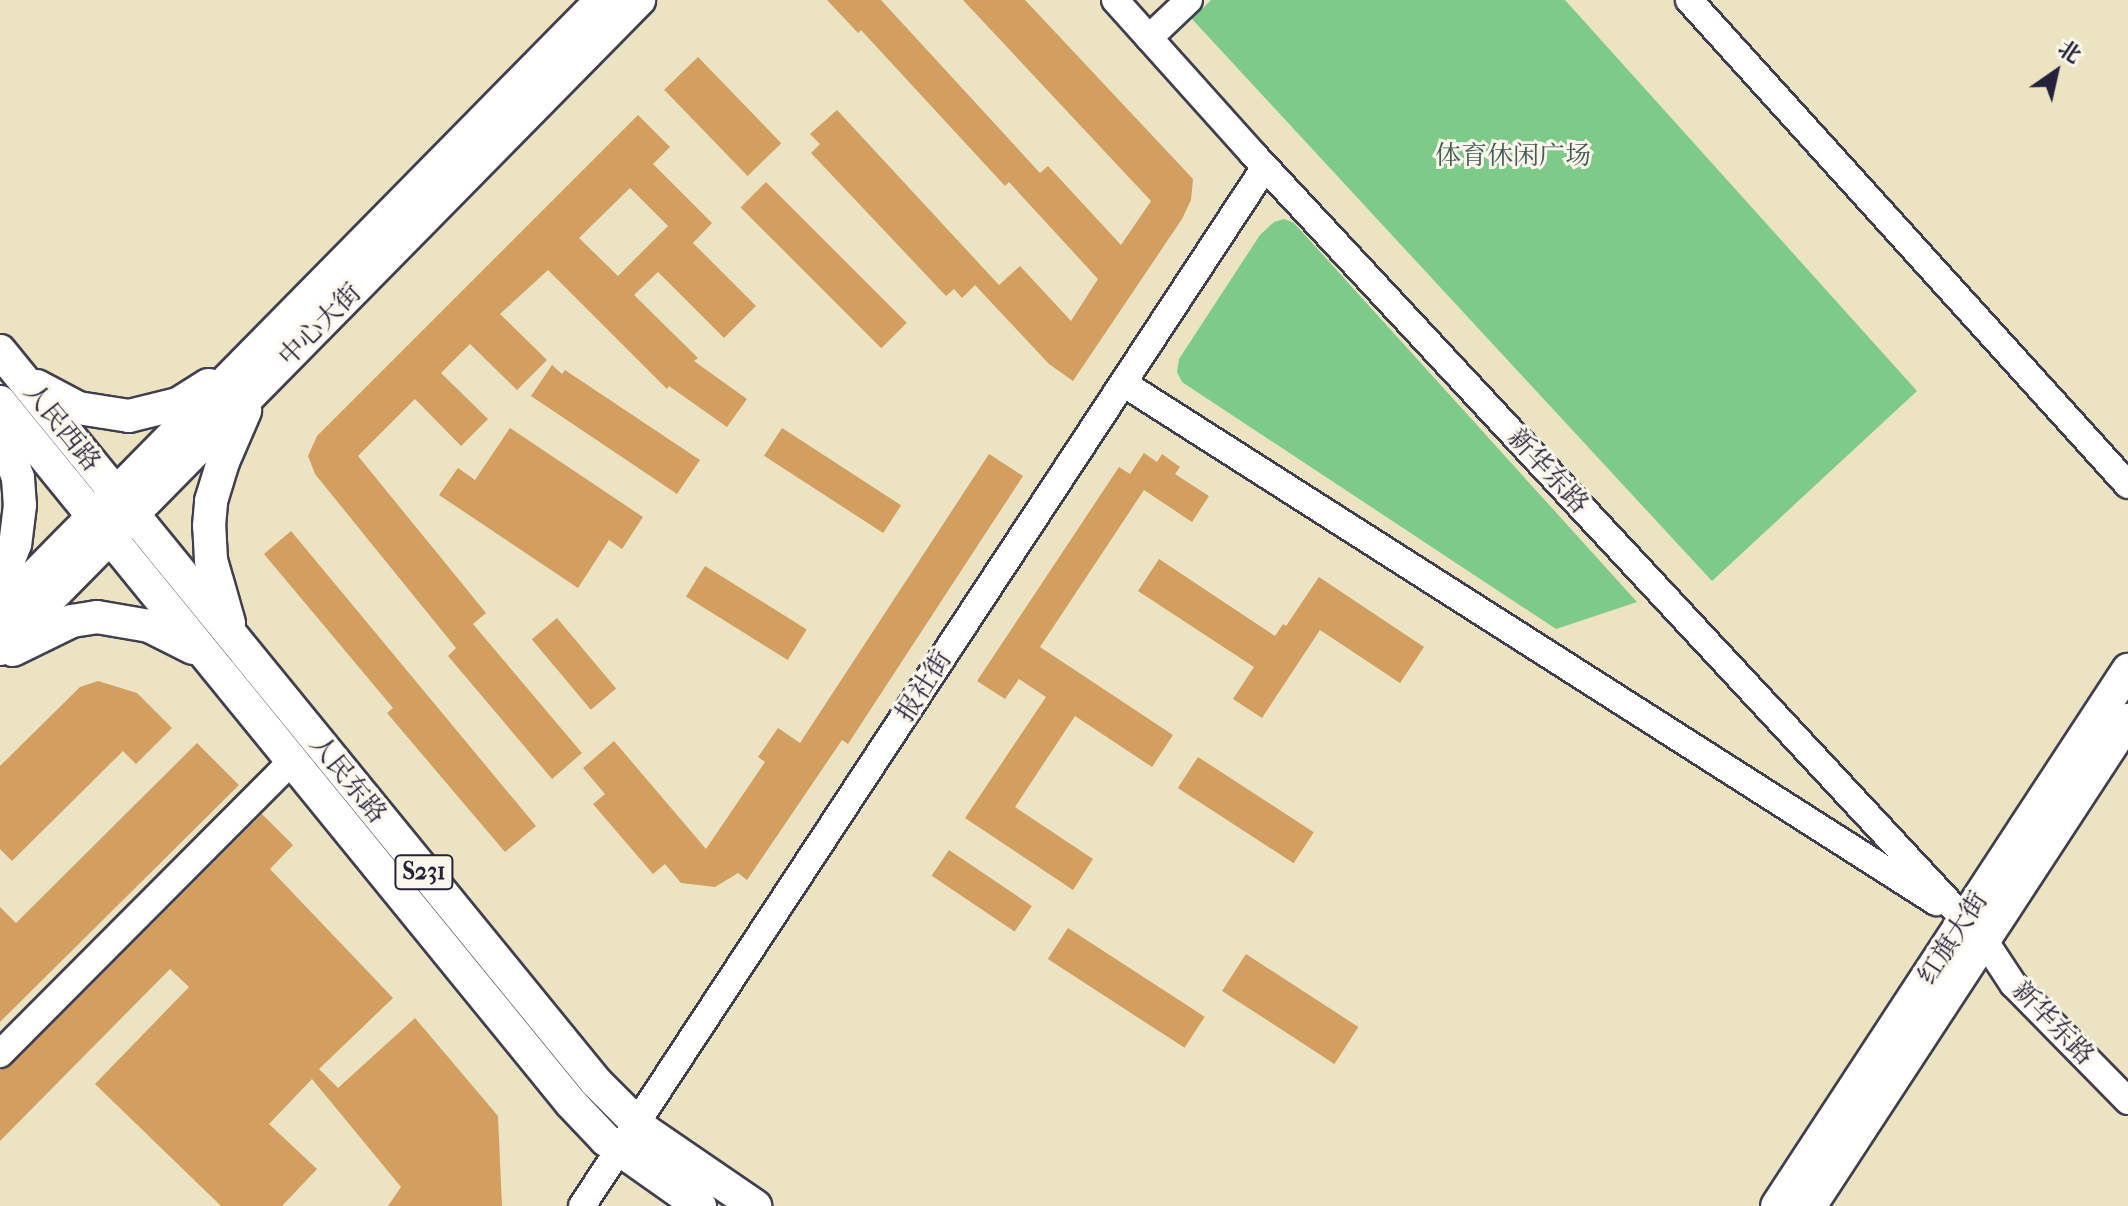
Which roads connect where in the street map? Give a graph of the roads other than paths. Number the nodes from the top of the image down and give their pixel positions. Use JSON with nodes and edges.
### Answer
{"nodes":[{"id":1,"x":602,"y":0,"type":"edge"},
{"id":2,"x":639,"y":0,"type":"edge"},
{"id":3,"x":1115,"y":0,"type":"edge"},
{"id":4,"x":1189,"y":0,"type":"edge"},
{"id":5,"x":1689,"y":0,"type":"edge"},
{"id":6,"x":1149,"y":38,"type":"junction"},
{"id":7,"x":1265,"y":167,"type":"junction"},
{"id":8,"x":272,"y":354,"type":"junction"},
{"id":9,"x":7,"y":360,"type":"edge"},
{"id":10,"x":1123,"y":383,"type":"junction"},
{"id":11,"x":0,"y":402,"type":"edge"},
{"id":12,"x":0,"y":429,"type":"edge"},
{"id":13,"x":2128,"y":485,"type":"edge"},
{"id":14,"x":124,"y":504,"type":"junction"},
{"id":15,"x":101,"y":527,"type":"junction"},
{"id":16,"x":0,"y":583,"type":"edge"},
{"id":17,"x":0,"y":611,"type":"edge"},
{"id":18,"x":233,"y":637,"type":"junction"},
{"id":19,"x":0,"y":649,"type":"edge"},
{"id":20,"x":206,"y":655,"type":"junction"},
{"id":21,"x":0,"y":658,"type":"edge"},
{"id":22,"x":2128,"y":670,"type":"edge"},
{"id":23,"x":2128,"y":720,"type":"edge"},
{"id":24,"x":292,"y":761,"type":"junction"},
{"id":25,"x":1974,"y":930,"type":"junction"},
{"id":26,"x":0,"y":1054,"type":"edge"},
{"id":27,"x":2128,"y":1077,"type":"edge"},
{"id":28,"x":2128,"y":1101,"type":"edge"},
{"id":29,"x":628,"y":1137,"type":"junction"},
{"id":30,"x":582,"y":1206,"type":"edge"},
{"id":31,"x":700,"y":1206,"type":"edge"},
{"id":32,"x":755,"y":1206,"type":"edge"},
{"id":33,"x":1777,"y":1206,"type":"edge"},
{"id":34,"x":1810,"y":1206,"type":"edge"}],
"edges":[{"from":1,"to":8,"type":"main road","name":"中心大街"},
{"from":2,"to":8,"type":"main road","name":"中心大街"},
{"from":3,"to":6,"type":"street","name":"新华东路"},
{"from":4,"to":6,"type":"street"},
{"from":5,"to":13,"type":"street"},
{"from":6,"to":7,"type":"street","name":"新华东路"},
{"from":7,"to":10,"type":"street","name":"报社街"},
{"from":7,"to":25,"type":"street","name":"新华东路"},
{"from":8,"to":9,"type":"main road"},
{"from":8,"to":14,"type":"main road","name":"中心大街"},
{"from":8,"to":18,"type":"main road"},
{"from":9,"to":14,"type":"main road","name":"人民西路","number":"S231"},
{"from":10,"to":25,"type":"street"},
{"from":10,"to":29,"type":"street","name":"报社街"},
{"from":11,"to":15,"type":"main road","name":"人民西路","number":"S231"},
{"from":12,"to":16,"type":"main road"},
{"from":14,"to":15,"type":"main road","name":"中心大街"},
{"from":14,"to":18,"type":"main road","name":"人民东路","number":"S231"},
{"from":15,"to":17,"type":"main road","name":"中心大街"},
{"from":15,"to":19,"type":"main road","name":"中心大街"},
{"from":15,"to":20,"type":"main road","name":"人民东路","number":"S231"},
{"from":18,"to":29,"type":"main road","name":"人民东路","number":"S231"},
{"from":20,"to":21,"type":"main road"},
{"from":20,"to":24,"type":"main road","name":"人民东路","number":"S231"},
{"from":22,"to":25,"type":"main road","name":"红旗大街"},
{"from":23,"to":25,"type":"main road","name":"红旗大街"},
{"from":24,"to":26,"type":"street"},
{"from":24,"to":29,"type":"main road","name":"人民东路","number":"S231"},
{"from":25,"to":27,"type":"street","name":"新华东路"},
{"from":25,"to":28,"type":"street","name":"新华东路"},
{"from":25,"to":33,"type":"main road","name":"红旗大街"},
{"from":25,"to":34,"type":"main road","name":"红旗大街"},
{"from":29,"to":30,"type":"street","name":"报社街"},
{"from":29,"to":31,"type":"main road","name":"人民东路","number":"S231"},
{"from":29,"to":32,"type":"main road","name":"人民东路","number":"S231"}]}
